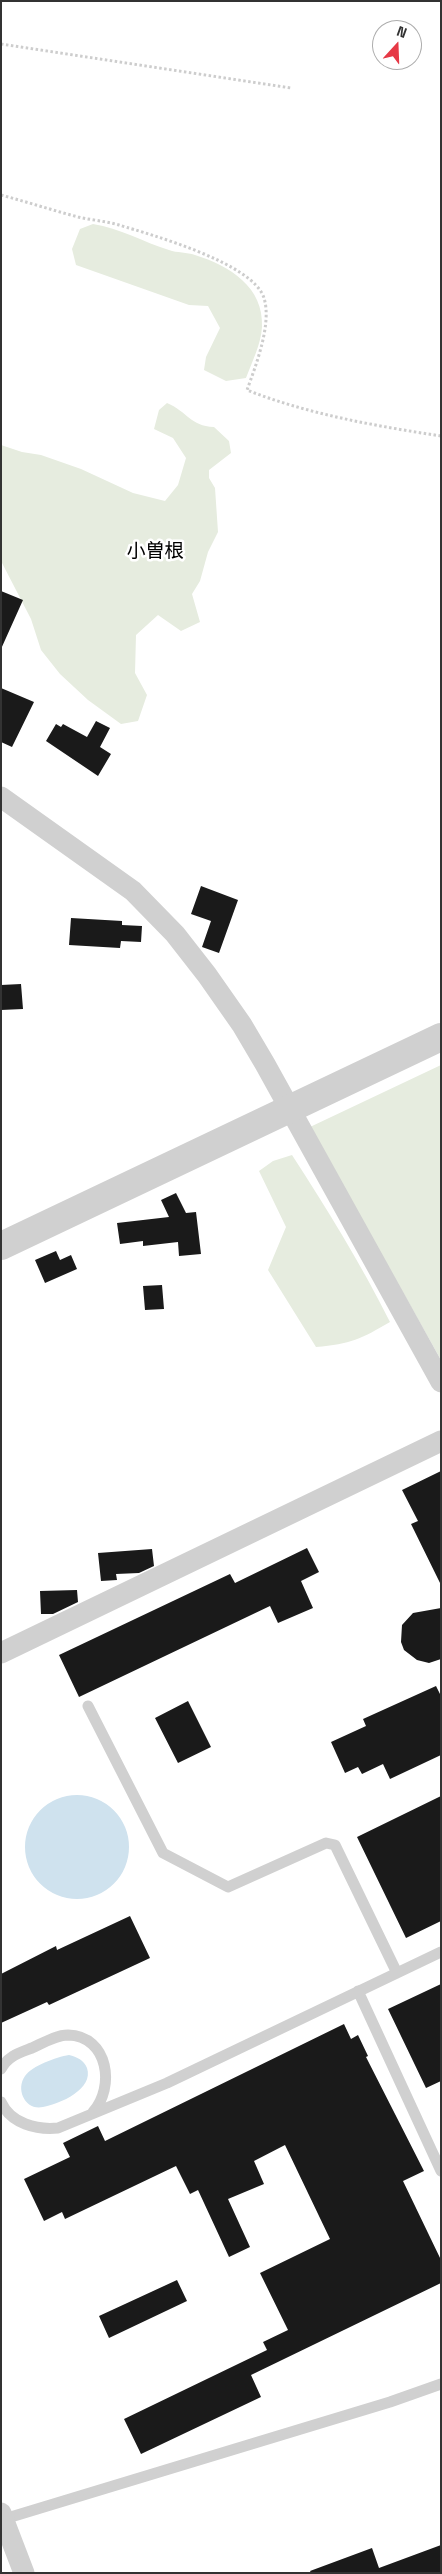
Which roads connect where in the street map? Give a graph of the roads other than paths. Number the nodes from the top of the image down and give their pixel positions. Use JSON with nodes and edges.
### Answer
{"nodes":[{"id":1,"x":1,"y":797,"type":"edge"},
{"id":2,"x":441,"y":1038,"type":"edge"},
{"id":3,"x":290,"y":1109,"type":"junction"},
{"id":4,"x":1,"y":1246,"type":"edge"},
{"id":5,"x":441,"y":1382,"type":"edge"},
{"id":6,"x":441,"y":1441,"type":"edge"},
{"id":7,"x":1,"y":1653,"type":"edge"},
{"id":8,"x":88,"y":1706,"type":"dead end"},
{"id":9,"x":441,"y":1952,"type":"edge"},
{"id":10,"x":397,"y":1973,"type":"junction"},
{"id":11,"x":358,"y":1992,"type":"junction"},
{"id":12,"x":1,"y":2070,"type":"edge"},
{"id":13,"x":1,"y":2102,"type":"edge"},
{"id":14,"x":92,"y":2114,"type":"junction"},
{"id":15,"x":441,"y":2171,"type":"edge"},
{"id":16,"x":441,"y":2384,"type":"edge"},
{"id":17,"x":2,"y":2517,"type":"edge"},
{"id":18,"x":24,"y":2573,"type":"edge"}],
"edges":[{"from":1,"to":3,"type":"street"},
{"from":2,"to":3,"type":"street"},
{"from":3,"to":4,"type":"street"},
{"from":3,"to":5,"type":"street"},
{"from":6,"to":7,"type":"street"},
{"from":8,"to":10,"type":"lane"},
{"from":9,"to":10,"type":"lane"},
{"from":10,"to":11,"type":"lane"},
{"from":11,"to":14,"type":"lane"},
{"from":11,"to":15,"type":"lane"},
{"from":12,"to":14,"type":"lane"},
{"from":13,"to":14,"type":"lane"},
{"from":16,"to":17,"type":"lane"},
{"from":17,"to":18,"type":"street"}]}
